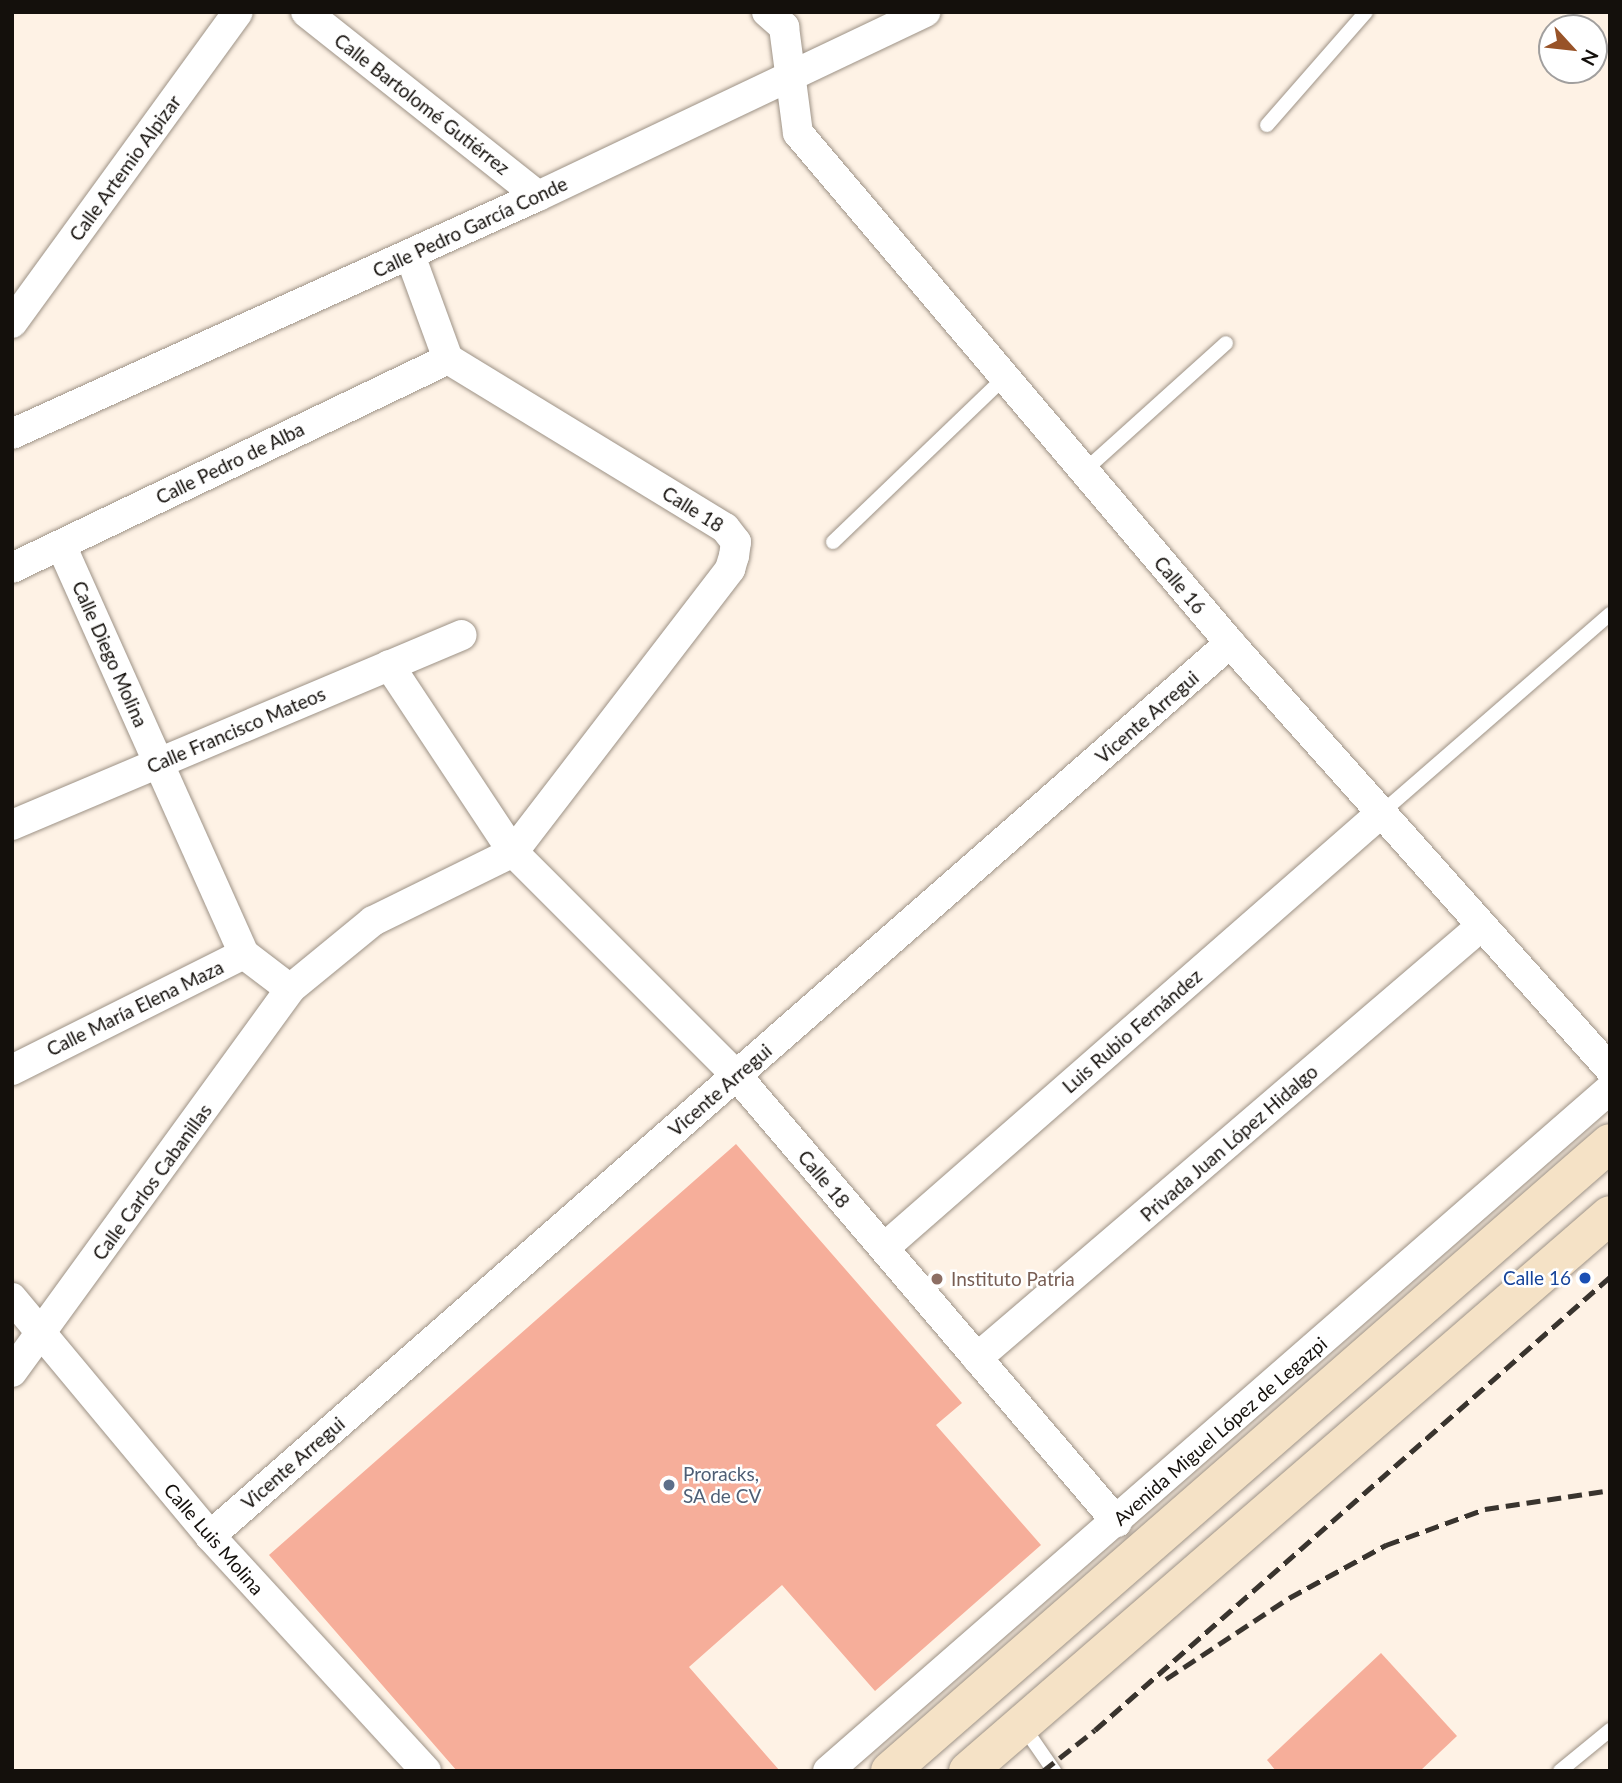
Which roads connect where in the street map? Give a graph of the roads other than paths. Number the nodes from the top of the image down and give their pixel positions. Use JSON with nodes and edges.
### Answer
{"nodes":[{"id":1,"x":238,"y":12,"type":"edge"},
{"id":2,"x":306,"y":12,"type":"edge"},
{"id":3,"x":767,"y":12,"type":"edge"},
{"id":4,"x":925,"y":12,"type":"edge"},
{"id":5,"x":1366,"y":12,"type":"edge"},
{"id":6,"x":792,"y":78,"type":"junction"},
{"id":7,"x":1267,"y":125,"type":"dead end"},
{"id":8,"x":538,"y":197,"type":"junction"},
{"id":9,"x":410,"y":255,"type":"junction"},
{"id":10,"x":12,"y":323,"type":"edge"},
{"id":11,"x":1226,"y":343,"type":"dead end"},
{"id":12,"x":447,"y":359,"type":"junction"},
{"id":13,"x":1005,"y":377,"type":"junction"},
{"id":14,"x":12,"y":434,"type":"edge"},
{"id":15,"x":1084,"y":471,"type":"junction"},
{"id":16,"x":833,"y":542,"type":"dead end"},
{"id":17,"x":61,"y":545,"type":"junction"},
{"id":18,"x":12,"y":568,"type":"edge"},
{"id":19,"x":1610,"y":614,"type":"edge"},
{"id":20,"x":461,"y":635,"type":"dead end"},
{"id":21,"x":1230,"y":643,"type":"junction"},
{"id":22,"x":388,"y":665,"type":"junction"},
{"id":23,"x":158,"y":763,"type":"junction"},
{"id":24,"x":1380,"y":814,"type":"junction"},
{"id":25,"x":12,"y":825,"type":"edge"},
{"id":26,"x":513,"y":852,"type":"junction"},
{"id":27,"x":1480,"y":928,"type":"junction"},
{"id":28,"x":244,"y":954,"type":"junction"},
{"id":29,"x":290,"y":989,"type":"junction"},
{"id":30,"x":1610,"y":1069,"type":"edge"},
{"id":31,"x":12,"y":1070,"type":"edge"},
{"id":32,"x":737,"y":1076,"type":"junction"},
{"id":33,"x":1610,"y":1089,"type":"edge"},
{"id":34,"x":1610,"y":1143,"type":"edge"},
{"id":35,"x":1610,"y":1215,"type":"edge"},
{"id":36,"x":884,"y":1248,"type":"junction"},
{"id":37,"x":12,"y":1298,"type":"edge"},
{"id":38,"x":41,"y":1335,"type":"junction"},
{"id":39,"x":977,"y":1358,"type":"junction"},
{"id":40,"x":12,"y":1372,"type":"edge"},
{"id":41,"x":1117,"y":1522,"type":"junction"},
{"id":42,"x":210,"y":1536,"type":"junction"},
{"id":43,"x":1022,"y":1724,"type":"junction"},
{"id":44,"x":1610,"y":1730,"type":"edge"},
{"id":45,"x":426,"y":1771,"type":"edge"},
{"id":46,"x":828,"y":1771,"type":"edge"},
{"id":47,"x":890,"y":1771,"type":"edge"},
{"id":48,"x":968,"y":1771,"type":"edge"},
{"id":49,"x":1054,"y":1771,"type":"edge"},
{"id":50,"x":1560,"y":1771,"type":"edge"}],
"edges":[{"from":1,"to":10,"type":"street","name":"Calle Artemio Alpizar"},
{"from":2,"to":8,"type":"street","name":"Calle Bartolomé Gutiérrez"},
{"from":3,"to":6,"type":"street","name":"Calle 16"},
{"from":4,"to":6,"type":"street","name":"Calle Pedro García Conde"},
{"from":5,"to":7,"type":"lane"},
{"from":6,"to":8,"type":"street","name":"Calle Pedro García Conde"},
{"from":6,"to":13,"type":"street","name":"Calle 16"},
{"from":8,"to":9,"type":"street","name":"Calle Pedro García Conde"},
{"from":9,"to":12,"type":"street"},
{"from":9,"to":14,"type":"street","name":"Calle Pedro García Conde"},
{"from":11,"to":15,"type":"lane"},
{"from":12,"to":17,"type":"street","name":"Calle Pedro de Alba"},
{"from":12,"to":26,"type":"street","name":"Calle 18"},
{"from":13,"to":15,"type":"street","name":"Calle 16"},
{"from":13,"to":16,"type":"lane"},
{"from":15,"to":21,"type":"street","name":"Calle 16"},
{"from":17,"to":18,"type":"street","name":"Calle Pedro de Alba"},
{"from":17,"to":23,"type":"street","name":"Calle Diego Molina"},
{"from":19,"to":24,"type":"lane"},
{"from":20,"to":22,"type":"street","name":"Calle Francisco Mateos"},
{"from":21,"to":24,"type":"street","name":"Calle 16"},
{"from":21,"to":32,"type":"street","name":"Vicente Arregui"},
{"from":22,"to":23,"type":"street","name":"Calle Francisco Mateos"},
{"from":22,"to":26,"type":"street","name":"Calle 18"},
{"from":23,"to":25,"type":"street","name":"Calle Francisco Mateos"},
{"from":23,"to":28,"type":"street","name":"Calle Diego Molina"},
{"from":24,"to":27,"type":"street","name":"Calle 16"},
{"from":24,"to":36,"type":"street","name":"Luis Rubio Fernández"},
{"from":26,"to":29,"type":"street","name":"Calle 18"},
{"from":26,"to":32,"type":"street","name":"Calle 18"},
{"from":27,"to":30,"type":"street","name":"Calle 16"},
{"from":27,"to":39,"type":"street","name":"Privada Juan López Hidalgo"},
{"from":28,"to":29,"type":"street","name":"Calle María Elena Maza"},
{"from":28,"to":31,"type":"street","name":"Calle María Elena Maza"},
{"from":29,"to":38,"type":"street","name":"Calle Carlos Cabanillas"},
{"from":32,"to":36,"type":"street","name":"Calle 18"},
{"from":32,"to":42,"type":"street","name":"Vicente Arregui"},
{"from":33,"to":41,"type":"street","name":"Avenida Miguel López de Legazpi"},
{"from":34,"to":47,"type":"main road","name":"Avenida Miguel López de Legazpi"},
{"from":35,"to":43,"type":"main road"},
{"from":36,"to":39,"type":"street","name":"Calle 18"},
{"from":37,"to":38,"type":"street","name":"Calle Luis Molina"},
{"from":38,"to":40,"type":"street","name":"Calle Carlos Cabanillas"},
{"from":38,"to":42,"type":"street","name":"Calle Luis Molina"},
{"from":39,"to":41,"type":"street","name":"Calle 18"},
{"from":41,"to":46,"type":"street","name":"Avenida Miguel López de Legazpi"},
{"from":42,"to":45,"type":"street","name":"Calle Luis Molina"},
{"from":43,"to":48,"type":"main road"},
{"from":43,"to":49,"type":"lane"},
{"from":44,"to":50,"type":"lane"}]}
